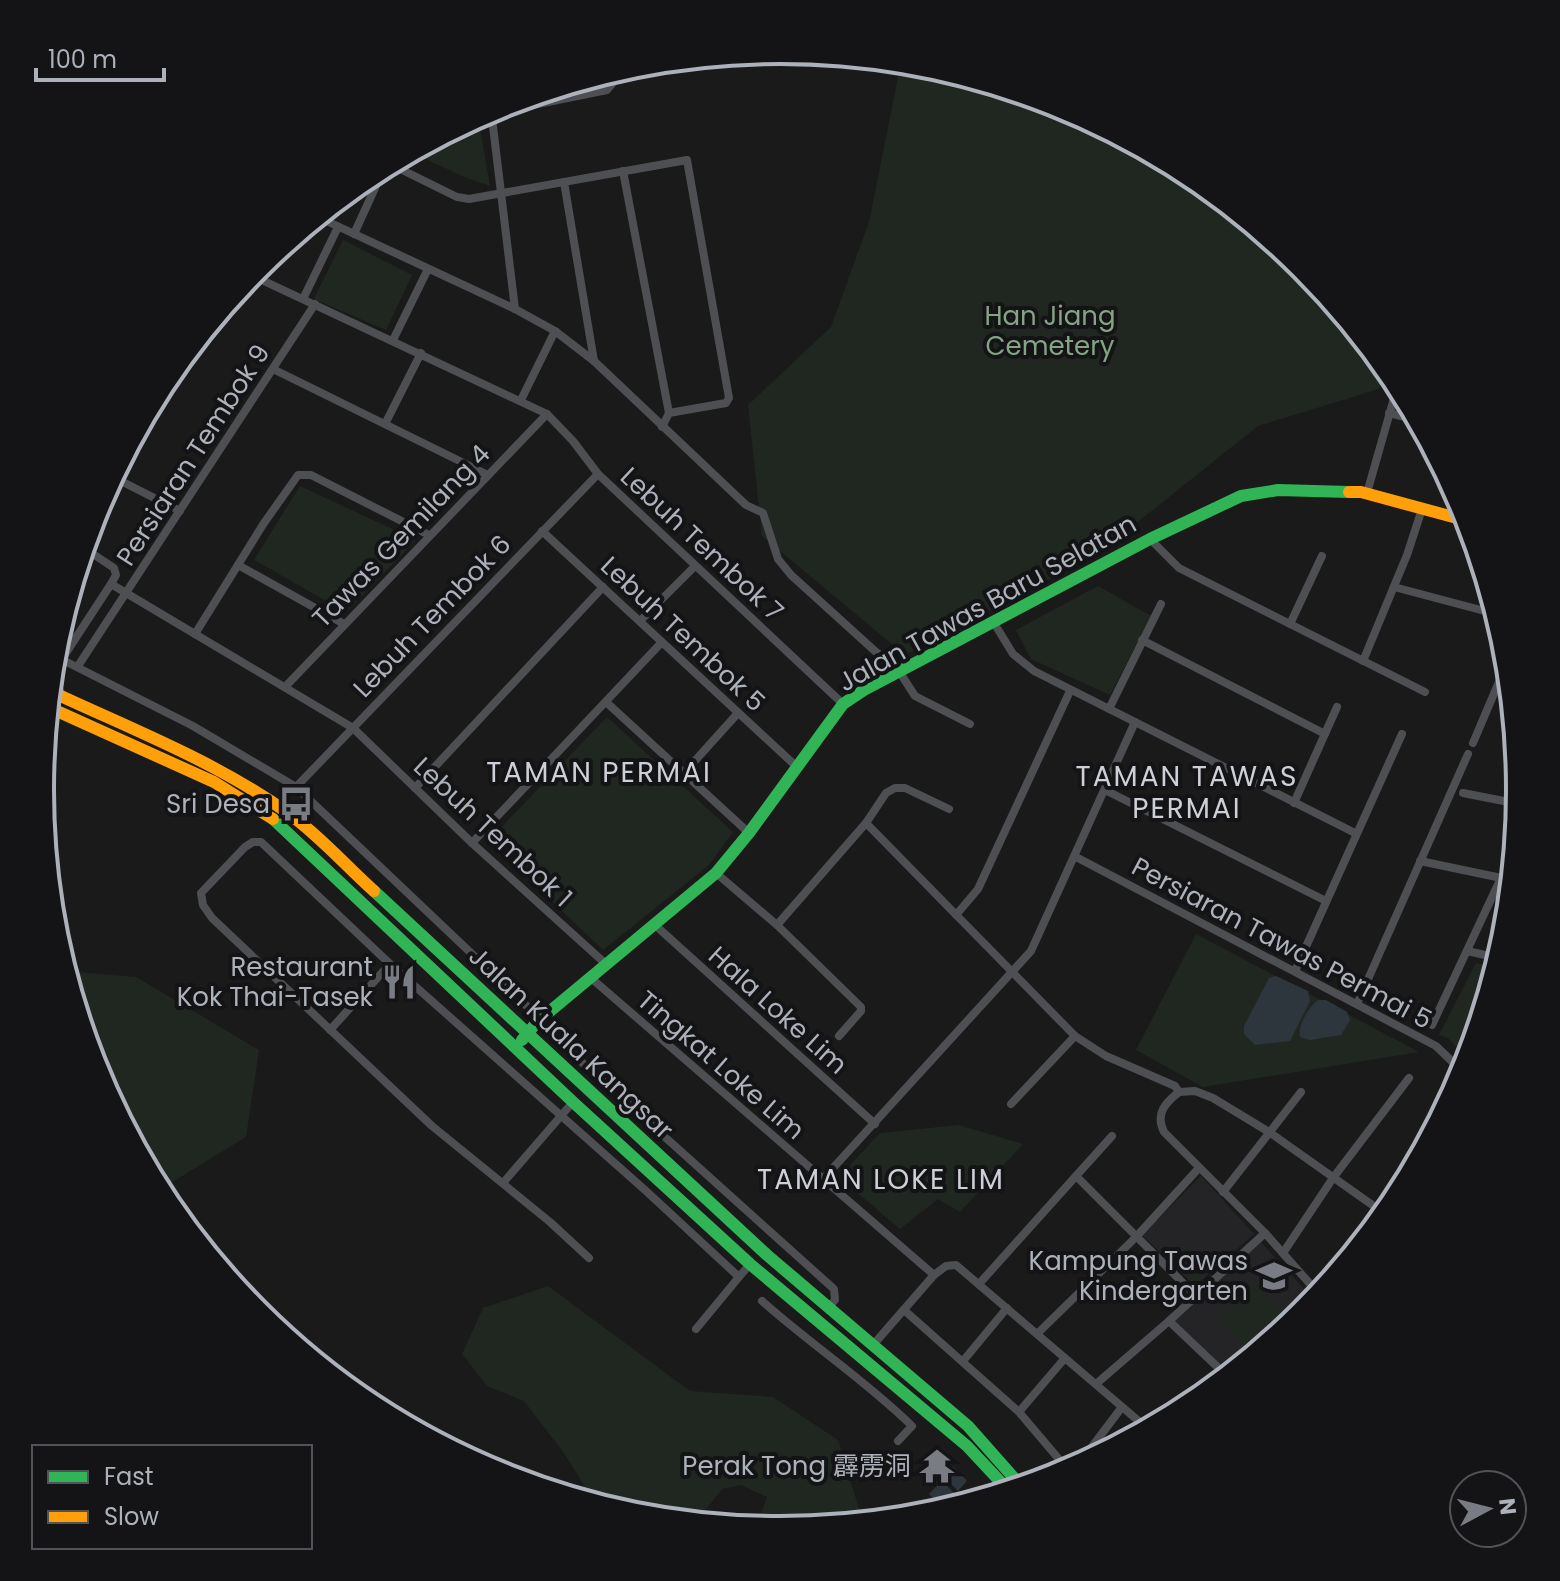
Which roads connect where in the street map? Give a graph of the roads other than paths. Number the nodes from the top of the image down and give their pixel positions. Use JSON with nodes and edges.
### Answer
{"nodes":[{"id":1,"x":610,"y":85,"type":"edge"},
{"id":2,"x":584,"y":91,"type":"edge"},
{"id":3,"x":493,"y":124,"type":"edge"},
{"id":4,"x":623,"y":171,"type":"junction"},
{"id":5,"x":402,"y":172,"type":"edge"},
{"id":6,"x":564,"y":182,"type":"junction"},
{"id":7,"x":376,"y":188,"type":"edge"},
{"id":8,"x":501,"y":193,"type":"junction"},
{"id":9,"x":329,"y":222,"type":"edge"},
{"id":10,"x":338,"y":227,"type":"junction"},
{"id":11,"x":354,"y":234,"type":"junction"},
{"id":12,"x":428,"y":269,"type":"junction"},
{"id":13,"x":263,"y":281,"type":"edge"},
{"id":14,"x":303,"y":299,"type":"junction"},
{"id":15,"x":315,"y":304,"type":"junction"},
{"id":16,"x":515,"y":309,"type":"junction"},
{"id":17,"x":555,"y":331,"type":"junction"},
{"id":18,"x":393,"y":340,"type":"junction"},
{"id":19,"x":421,"y":353,"type":"junction"},
{"id":20,"x":594,"y":361,"type":"junction"},
{"id":21,"x":273,"y":369,"type":"junction"},
{"id":22,"x":521,"y":400,"type":"junction"},
{"id":23,"x":1393,"y":401,"type":"edge"},
{"id":24,"x":669,"y":413,"type":"junction"},
{"id":25,"x":1389,"y":413,"type":"junction"},
{"id":26,"x":547,"y":414,"type":"junction"},
{"id":27,"x":1402,"y":416,"type":"edge"},
{"id":28,"x":385,"y":424,"type":"junction"},
{"id":29,"x":662,"y":427,"type":"junction"},
{"id":30,"x":598,"y":474,"type":"junction"},
{"id":31,"x":488,"y":475,"type":"junction"},
{"id":32,"x":123,"y":482,"type":"edge"},
{"id":33,"x":1367,"y":493,"type":"junction"},
{"id":34,"x":1422,"y":509,"type":"junction"},
{"id":35,"x":180,"y":511,"type":"junction"},
{"id":36,"x":1452,"y":517,"type":"edge"},
{"id":37,"x":542,"y":531,"type":"junction"},
{"id":38,"x":429,"y":535,"type":"junction"},
{"id":39,"x":1150,"y":539,"type":"junction"},
{"id":40,"x":94,"y":555,"type":"edge"},
{"id":41,"x":1322,"y":556,"type":"dead end"},
{"id":42,"x":238,"y":565,"type":"junction"},
{"id":43,"x":695,"y":566,"type":"junction"},
{"id":44,"x":111,"y":584,"type":"junction"},
{"id":45,"x":603,"y":587,"type":"junction"},
{"id":46,"x":1394,"y":587,"type":"junction"},
{"id":47,"x":126,"y":593,"type":"junction"},
{"id":48,"x":1161,"y":604,"type":"dead end"},
{"id":49,"x":1483,"y":611,"type":"edge"},
{"id":50,"x":640,"y":621,"type":"junction"},
{"id":51,"x":994,"y":623,"type":"junction"},
{"id":52,"x":344,"y":624,"type":"junction"},
{"id":53,"x":1290,"y":624,"type":"junction"},
{"id":54,"x":195,"y":634,"type":"junction"},
{"id":55,"x":70,"y":640,"type":"edge"},
{"id":56,"x":1142,"y":640,"type":"junction"},
{"id":57,"x":662,"y":642,"type":"junction"},
{"id":58,"x":66,"y":661,"type":"edge"},
{"id":59,"x":1363,"y":661,"type":"junction"},
{"id":60,"x":78,"y":666,"type":"junction"},
{"id":61,"x":901,"y":672,"type":"junction"},
{"id":62,"x":1498,"y":684,"type":"edge"},
{"id":63,"x":285,"y":687,"type":"junction"},
{"id":64,"x":61,"y":691,"type":"edge"},
{"id":65,"x":1070,"y":691,"type":"junction"},
{"id":66,"x":1425,"y":692,"type":"dead end"},
{"id":67,"x":60,"y":696,"type":"edge"},
{"id":68,"x":64,"y":698,"type":"junction"},
{"id":69,"x":606,"y":702,"type":"junction"},
{"id":70,"x":843,"y":704,"type":"junction"},
{"id":71,"x":1337,"y":707,"type":"dead end"},
{"id":72,"x":1109,"y":709,"type":"junction"},
{"id":73,"x":59,"y":712,"type":"edge"},
{"id":74,"x":738,"y":713,"type":"junction"},
{"id":75,"x":1135,"y":722,"type":"junction"},
{"id":76,"x":970,"y":724,"type":"dead end"},
{"id":77,"x":353,"y":728,"type":"junction"},
{"id":78,"x":1325,"y":734,"type":"junction"},
{"id":79,"x":1402,"y":734,"type":"dead end"},
{"id":80,"x":1473,"y":743,"type":"dead end"},
{"id":81,"x":1468,"y":754,"type":"dead end"},
{"id":82,"x":797,"y":767,"type":"junction"},
{"id":83,"x":684,"y":773,"type":"junction"},
{"id":84,"x":296,"y":787,"type":"junction"},
{"id":85,"x":415,"y":788,"type":"junction"},
{"id":86,"x":1105,"y":790,"type":"junction"},
{"id":87,"x":1463,"y":793,"type":"dead end"},
{"id":88,"x":1506,"y":801,"type":"edge"},
{"id":89,"x":1294,"y":803,"type":"junction"},
{"id":90,"x":949,"y":809,"type":"dead end"},
{"id":91,"x":866,"y":823,"type":"junction"},
{"id":92,"x":749,"y":833,"type":"junction"},
{"id":93,"x":1355,"y":833,"type":"junction"},
{"id":94,"x":472,"y":843,"type":"junction"},
{"id":95,"x":330,"y":848,"type":"junction"},
{"id":96,"x":1076,"y":857,"type":"junction"},
{"id":97,"x":1420,"y":861,"type":"junction"},
{"id":98,"x":716,"y":873,"type":"junction"},
{"id":99,"x":1501,"y":878,"type":"edge"},
{"id":100,"x":1501,"y":879,"type":"edge"},
{"id":101,"x":339,"y":883,"type":"junction"},
{"id":102,"x":374,"y":890,"type":"junction"},
{"id":103,"x":324,"y":900,"type":"junction"},
{"id":104,"x":1326,"y":901,"type":"junction"},
{"id":105,"x":956,"y":915,"type":"junction"},
{"id":106,"x":655,"y":925,"type":"junction"},
{"id":107,"x":777,"y":925,"type":"junction"},
{"id":108,"x":1467,"y":951,"type":"junction"},
{"id":109,"x":1486,"y":955,"type":"edge"},
{"id":110,"x":390,"y":964,"type":"junction"},
{"id":111,"x":607,"y":965,"type":"junction"},
{"id":112,"x":1295,"y":971,"type":"junction"},
{"id":113,"x":1013,"y":974,"type":"junction"},
{"id":114,"x":591,"y":978,"type":"junction"},
{"id":115,"x":1357,"y":1004,"type":"junction"},
{"id":116,"x":1432,"y":1025,"type":"dead end"},
{"id":117,"x":533,"y":1027,"type":"junction"},
{"id":118,"x":330,"y":1030,"type":"junction"},
{"id":119,"x":839,"y":1036,"type":"dead end"},
{"id":120,"x":1075,"y":1036,"type":"junction"},
{"id":121,"x":516,"y":1046,"type":"junction"},
{"id":122,"x":1453,"y":1062,"type":"edge"},
{"id":123,"x":1409,"y":1078,"type":"dead end"},
{"id":124,"x":1176,"y":1088,"type":"junction"},
{"id":125,"x":1301,"y":1092,"type":"dead end"},
{"id":126,"x":573,"y":1102,"type":"junction"},
{"id":127,"x":1011,"y":1104,"type":"dead end"},
{"id":128,"x":562,"y":1116,"type":"junction"},
{"id":129,"x":875,"y":1124,"type":"junction"},
{"id":130,"x":1269,"y":1132,"type":"junction"},
{"id":131,"x":1112,"y":1136,"type":"dead end"},
{"id":132,"x":1198,"y":1169,"type":"junction"},
{"id":133,"x":1076,"y":1176,"type":"junction"},
{"id":134,"x":1333,"y":1178,"type":"junction"},
{"id":135,"x":823,"y":1179,"type":"junction"},
{"id":136,"x":503,"y":1183,"type":"junction"},
{"id":137,"x":1223,"y":1192,"type":"junction"},
{"id":138,"x":1375,"y":1207,"type":"edge"},
{"id":139,"x":1265,"y":1233,"type":"junction"},
{"id":140,"x":1136,"y":1237,"type":"junction"},
{"id":141,"x":1283,"y":1253,"type":"junction"},
{"id":142,"x":589,"y":1258,"type":"dead end"},
{"id":143,"x":750,"y":1264,"type":"junction"},
{"id":144,"x":934,"y":1275,"type":"junction"},
{"id":145,"x":739,"y":1277,"type":"junction"},
{"id":146,"x":979,"y":1284,"type":"junction"},
{"id":147,"x":1311,"y":1285,"type":"edge"},
{"id":148,"x":789,"y":1296,"type":"junction"},
{"id":149,"x":1196,"y":1296,"type":"junction"},
{"id":150,"x":762,"y":1301,"type":"dead end"},
{"id":151,"x":828,"y":1308,"type":"junction"},
{"id":152,"x":1007,"y":1308,"type":"junction"},
{"id":153,"x":904,"y":1310,"type":"junction"},
{"id":154,"x":773,"y":1311,"type":"junction"},
{"id":155,"x":1169,"y":1321,"type":"junction"},
{"id":156,"x":696,"y":1329,"type":"dead end"},
{"id":157,"x":1037,"y":1334,"type":"junction"},
{"id":158,"x":873,"y":1345,"type":"junction"},
{"id":159,"x":1065,"y":1358,"type":"junction"},
{"id":160,"x":963,"y":1361,"type":"junction"},
{"id":161,"x":1219,"y":1368,"type":"edge"},
{"id":162,"x":1096,"y":1384,"type":"junction"},
{"id":163,"x":897,"y":1388,"type":"junction"},
{"id":164,"x":886,"y":1401,"type":"junction"},
{"id":165,"x":1122,"y":1407,"type":"junction"},
{"id":166,"x":1019,"y":1412,"type":"junction"},
{"id":167,"x":1139,"y":1421,"type":"edge"},
{"id":168,"x":898,"y":1441,"type":"dead end"},
{"id":169,"x":1092,"y":1446,"type":"edge"},
{"id":170,"x":1060,"y":1460,"type":"edge"},
{"id":171,"x":1014,"y":1478,"type":"edge"},
{"id":172,"x":1000,"y":1482,"type":"edge"}],
"edges":[{"from":1,"to":2,"type":"street"},
{"from":3,"to":8,"type":"street"},
{"from":4,"to":6,"type":"street"},
{"from":4,"to":24,"type":"street"},
{"from":4,"to":24,"type":"street"},
{"from":5,"to":8,"type":"street"},
{"from":6,"to":8,"type":"street"},
{"from":6,"to":20,"type":"street"},
{"from":7,"to":11,"type":"street"},
{"from":8,"to":16,"type":"street"},
{"from":9,"to":10,"type":"street"},
{"from":10,"to":11,"type":"street"},
{"from":10,"to":14,"type":"street"},
{"from":11,"to":12,"type":"street"},
{"from":12,"to":16,"type":"street"},
{"from":12,"to":18,"type":"street"},
{"from":13,"to":14,"type":"street","name":"Lebuh Tembok 7"},
{"from":14,"to":15,"type":"street","name":"Lebuh Tembok 7"},
{"from":15,"to":18,"type":"street","name":"Lebuh Tembok 7"},
{"from":15,"to":21,"type":"street","name":"Persiaran Tembok 9"},
{"from":16,"to":17,"type":"street"},
{"from":17,"to":20,"type":"street"},
{"from":17,"to":22,"type":"street"},
{"from":18,"to":19,"type":"street","name":"Lebuh Tembok 7"},
{"from":19,"to":22,"type":"street","name":"Lebuh Tembok 7"},
{"from":19,"to":28,"type":"street"},
{"from":20,"to":29,"type":"street"},
{"from":21,"to":28,"type":"street"},
{"from":21,"to":35,"type":"street","name":"Persiaran Tembok 9"},
{"from":22,"to":26,"type":"street","name":"Lebuh Tembok 7"},
{"from":23,"to":25,"type":"street"},
{"from":24,"to":29,"type":"street"},
{"from":25,"to":27,"type":"street"},
{"from":25,"to":33,"type":"street"},
{"from":26,"to":30,"type":"street","name":"Lebuh Tembok 7"},
{"from":26,"to":31,"type":"street","name":"Tawas Gemilang 4"},
{"from":28,"to":31,"type":"street"},
{"from":29,"to":61,"type":"street"},
{"from":30,"to":37,"type":"street","name":"Lebuh Tembok 6"},
{"from":30,"to":43,"type":"street","name":"Lebuh Tembok 7"},
{"from":31,"to":38,"type":"street","name":"Tawas Gemilang 4"},
{"from":32,"to":35,"type":"street"},
{"from":33,"to":34,"type":"main road","name":"Jalan Tawas Baru Selatan"},
{"from":33,"to":39,"type":"main road","name":"Jalan Tawas Baru Selatan"},
{"from":34,"to":36,"type":"main road","name":"Jalan Tawas Baru Selatan"},
{"from":34,"to":46,"type":"street"},
{"from":35,"to":47,"type":"street","name":"Persiaran Tembok 9"},
{"from":37,"to":45,"type":"street","name":"Lebuh Tembok 5"},
{"from":37,"to":77,"type":"street","name":"Lebuh Tembok 6"},
{"from":38,"to":42,"type":"street"},
{"from":38,"to":52,"type":"street","name":"Tawas Gemilang 4"},
{"from":39,"to":51,"type":"main road","name":"Jalan Tawas Baru Selatan"},
{"from":39,"to":53,"type":"street"},
{"from":40,"to":44,"type":"street"},
{"from":41,"to":53,"type":"street"},
{"from":42,"to":52,"type":"street"},
{"from":42,"to":54,"type":"street"},
{"from":43,"to":50,"type":"street"},
{"from":43,"to":70,"type":"street","name":"Lebuh Tembok 7"},
{"from":44,"to":47,"type":"street","name":"Lebuh Tembok 1"},
{"from":44,"to":55,"type":"street"},
{"from":45,"to":50,"type":"street","name":"Lebuh Tembok 5"},
{"from":45,"to":85,"type":"street"},
{"from":46,"to":49,"type":"street"},
{"from":46,"to":59,"type":"street"},
{"from":47,"to":54,"type":"street","name":"Lebuh Tembok 1"},
{"from":47,"to":60,"type":"street","name":"Persiaran Tembok 9"},
{"from":48,"to":56,"type":"street"},
{"from":50,"to":57,"type":"street","name":"Lebuh Tembok 5"},
{"from":51,"to":61,"type":"main road","name":"Jalan Tawas Baru Selatan"},
{"from":51,"to":65,"type":"street"},
{"from":52,"to":63,"type":"street","name":"Tawas Gemilang 4"},
{"from":53,"to":59,"type":"street"},
{"from":54,"to":63,"type":"street","name":"Lebuh Tembok 1"},
{"from":56,"to":72,"type":"street"},
{"from":56,"to":78,"type":"street"},
{"from":57,"to":69,"type":"street"},
{"from":57,"to":74,"type":"street","name":"Lebuh Tembok 5"},
{"from":58,"to":60,"type":"street"},
{"from":59,"to":66,"type":"street"},
{"from":60,"to":84,"type":"street"},
{"from":61,"to":70,"type":"main road","name":"Jalan Tawas Baru Selatan"},
{"from":61,"to":76,"type":"street"},
{"from":62,"to":80,"type":"street"},
{"from":63,"to":77,"type":"street","name":"Lebuh Tembok 1"},
{"from":64,"to":68,"type":"street"},
{"from":65,"to":72,"type":"street"},
{"from":65,"to":105,"type":"street"},
{"from":67,"to":68,"type":"main road","name":"Jalan Kuala Kangsar"},
{"from":68,"to":95,"type":"main road","name":"Jalan Kuala Kangsar"},
{"from":69,"to":83,"type":"street"},
{"from":69,"to":94,"type":"street"},
{"from":70,"to":82,"type":"main road","name":"Jalan Tawas Baru Selatan"},
{"from":71,"to":78,"type":"street"},
{"from":72,"to":75,"type":"street"},
{"from":73,"to":101,"type":"main road","name":"Jalan Kuala Kangsar"},
{"from":74,"to":82,"type":"street","name":"Lebuh Tembok 5"},
{"from":74,"to":83,"type":"street"},
{"from":75,"to":86,"type":"street"},
{"from":75,"to":89,"type":"street"},
{"from":77,"to":84,"type":"street","name":"Lebuh Tembok 6"},
{"from":77,"to":85,"type":"street","name":"Lebuh Tembok 1"},
{"from":78,"to":89,"type":"street"},
{"from":79,"to":93,"type":"street"},
{"from":81,"to":97,"type":"street"},
{"from":82,"to":92,"type":"main road","name":"Jalan Tawas Baru Selatan"},
{"from":83,"to":92,"type":"street"},
{"from":84,"to":117,"type":"street"},
{"from":85,"to":94,"type":"street","name":"Lebuh Tembok 1"},
{"from":86,"to":96,"type":"street"},
{"from":86,"to":104,"type":"street"},
{"from":87,"to":88,"type":"street"},
{"from":89,"to":93,"type":"street"},
{"from":90,"to":91,"type":"street"},
{"from":91,"to":105,"type":"street"},
{"from":91,"to":107,"type":"street"},
{"from":92,"to":98,"type":"main road","name":"Jalan Tawas Baru Selatan"},
{"from":93,"to":104,"type":"street"},
{"from":94,"to":111,"type":"street","name":"Lebuh Tembok 1"},
{"from":95,"to":101,"type":"main road"},
{"from":95,"to":102,"type":"main road","name":"Jalan Kuala Kangsar"},
{"from":96,"to":112,"type":"street","name":"Persiaran Tawas Permai 5"},
{"from":96,"to":113,"type":"street"},
{"from":97,"to":99,"type":"street"},
{"from":97,"to":115,"type":"street"},
{"from":98,"to":106,"type":"main road","name":"Jalan Tawas Baru Selatan"},
{"from":98,"to":107,"type":"street"},
{"from":100,"to":108,"type":"street"},
{"from":101,"to":102,"type":"main road"},
{"from":101,"to":103,"type":"street"},
{"from":101,"to":121,"type":"main road","name":"Jalan Kuala Kangsar"},
{"from":102,"to":117,"type":"main road","name":"Jalan Kuala Kangsar"},
{"from":103,"to":110,"type":"street"},
{"from":103,"to":118,"type":"street"},
{"from":104,"to":112,"type":"street"},
{"from":105,"to":113,"type":"street"},
{"from":106,"to":111,"type":"main road","name":"Jalan Tawas Baru Selatan"},
{"from":106,"to":129,"type":"street","name":"Hala Loke Lim"},
{"from":107,"to":119,"type":"street"},
{"from":108,"to":109,"type":"street"},
{"from":108,"to":116,"type":"street"},
{"from":110,"to":118,"type":"street"},
{"from":110,"to":128,"type":"street"},
{"from":111,"to":114,"type":"main road","name":"Jalan Tawas Baru Selatan"},
{"from":112,"to":115,"type":"street","name":"Persiaran Tawas Permai 5"},
{"from":113,"to":120,"type":"street"},
{"from":113,"to":129,"type":"street"},
{"from":114,"to":117,"type":"main road","name":"Jalan Tawas Baru Selatan"},
{"from":114,"to":135,"type":"street","name":"Tingkat Loke Lim"},
{"from":115,"to":122,"type":"street","name":"Persiaran Tawas Permai 5"},
{"from":117,"to":121,"type":"main road","name":"Jalan Tawas Baru Selatan"},
{"from":117,"to":151,"type":"main road","name":"Jalan Kuala Kangsar"},
{"from":117,"to":151,"type":"street"},
{"from":118,"to":136,"type":"street"},
{"from":120,"to":124,"type":"street"},
{"from":120,"to":127,"type":"street"},
{"from":121,"to":126,"type":"main road","name":"Jalan Kuala Kangsar"},
{"from":123,"to":134,"type":"street"},
{"from":124,"to":130,"type":"street"},
{"from":124,"to":132,"type":"street"},
{"from":125,"to":130,"type":"street"},
{"from":126,"to":128,"type":"street"},
{"from":126,"to":143,"type":"main road","name":"Jalan Kuala Kangsar"},
{"from":128,"to":136,"type":"street"},
{"from":128,"to":145,"type":"street"},
{"from":129,"to":135,"type":"street"},
{"from":130,"to":134,"type":"street"},
{"from":130,"to":137,"type":"street"},
{"from":131,"to":133,"type":"street"},
{"from":132,"to":137,"type":"street"},
{"from":132,"to":140,"type":"street"},
{"from":133,"to":140,"type":"street"},
{"from":133,"to":146,"type":"street"},
{"from":134,"to":138,"type":"street"},
{"from":134,"to":141,"type":"street"},
{"from":135,"to":144,"type":"street","name":"Tingkat Loke Lim"},
{"from":136,"to":142,"type":"street"},
{"from":137,"to":139,"type":"street"},
{"from":139,"to":141,"type":"street"},
{"from":139,"to":149,"type":"street"},
{"from":140,"to":149,"type":"street"},
{"from":140,"to":157,"type":"street"},
{"from":141,"to":147,"type":"street"},
{"from":143,"to":145,"type":"street"},
{"from":143,"to":148,"type":"main road","name":"Jalan Kuala Kangsar"},
{"from":144,"to":146,"type":"street"},
{"from":144,"to":153,"type":"street"},
{"from":145,"to":156,"type":"street"},
{"from":146,"to":152,"type":"street"},
{"from":148,"to":154,"type":"street"},
{"from":148,"to":163,"type":"main road","name":"Jalan Kuala Kangsar"},
{"from":149,"to":155,"type":"street"},
{"from":150,"to":154,"type":"street"},
{"from":151,"to":158,"type":"main road","name":"Jalan Kuala Kangsar"},
{"from":152,"to":157,"type":"street"},
{"from":152,"to":160,"type":"street"},
{"from":153,"to":158,"type":"street"},
{"from":153,"to":160,"type":"street"},
{"from":154,"to":164,"type":"street"},
{"from":155,"to":161,"type":"street"},
{"from":155,"to":162,"type":"street"},
{"from":157,"to":159,"type":"street"},
{"from":158,"to":171,"type":"main road","name":"Jalan Kuala Kangsar"},
{"from":159,"to":162,"type":"street"},
{"from":159,"to":166,"type":"street"},
{"from":160,"to":166,"type":"street"},
{"from":162,"to":165,"type":"street"},
{"from":163,"to":164,"type":"street"},
{"from":163,"to":172,"type":"main road","name":"Jalan Kuala Kangsar"},
{"from":164,"to":168,"type":"street"},
{"from":165,"to":167,"type":"street"},
{"from":165,"to":169,"type":"street"},
{"from":166,"to":170,"type":"street"}]}
